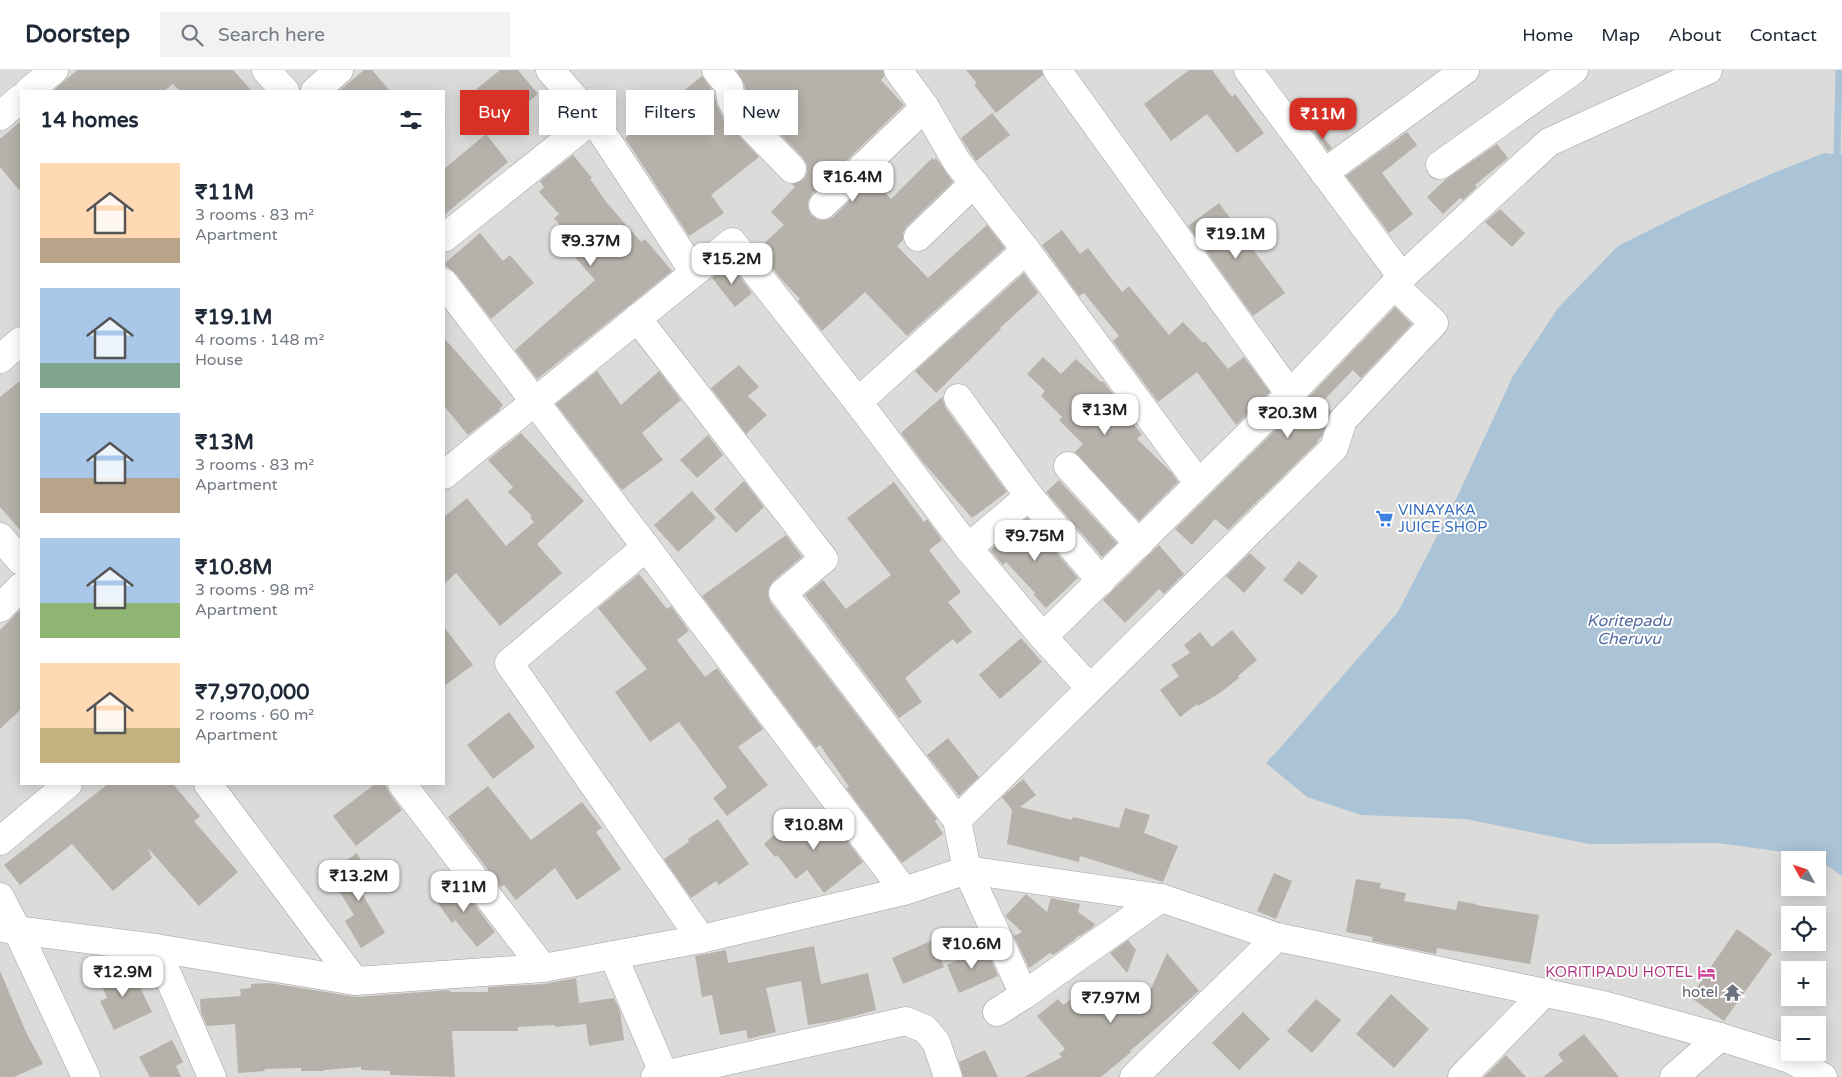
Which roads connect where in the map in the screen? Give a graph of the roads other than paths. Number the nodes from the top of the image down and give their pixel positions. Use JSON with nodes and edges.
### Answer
{"nodes":[{"id":1,"x":54,"y":70,"type":"edge"},
{"id":2,"x":266,"y":70,"type":"edge"},
{"id":3,"x":340,"y":70,"type":"edge"},
{"id":4,"x":550,"y":70,"type":"edge"},
{"id":5,"x":716,"y":70,"type":"edge"},
{"id":6,"x":898,"y":70,"type":"edge"},
{"id":7,"x":1057,"y":70,"type":"edge"},
{"id":8,"x":1248,"y":70,"type":"edge"},
{"id":9,"x":1465,"y":70,"type":"edge"},
{"id":10,"x":1574,"y":70,"type":"edge"},
{"id":11,"x":1708,"y":70,"type":"edge"},
{"id":12,"x":30,"y":90,"type":"edge"},
{"id":13,"x":284,"y":90,"type":"edge"},
{"id":14,"x":316,"y":90,"type":"edge"},
{"id":15,"x":568,"y":90,"type":"edge"},
{"id":16,"x":20,"y":99,"type":"edge"},
{"id":17,"x":925,"y":107,"type":"junction"},
{"id":18,"x":0,"y":116,"type":"edge"},
{"id":19,"x":573,"y":135,"type":"edge"},
{"id":20,"x":604,"y":135,"type":"edge"},
{"id":21,"x":1440,"y":165,"type":"dead end"},
{"id":22,"x":792,"y":169,"type":"dead end"},
{"id":23,"x":1324,"y":174,"type":"junction"},
{"id":24,"x":974,"y":183,"type":"junction"},
{"id":25,"x":823,"y":204,"type":"dead end"},
{"id":26,"x":445,"y":237,"type":"edge"},
{"id":27,"x":918,"y":237,"type":"dead end"},
{"id":28,"x":1026,"y":250,"type":"junction"},
{"id":29,"x":694,"y":272,"type":"junction"},
{"id":30,"x":1398,"y":281,"type":"junction"},
{"id":31,"x":445,"y":284,"type":"edge"},
{"id":32,"x":637,"y":318,"type":"junction"},
{"id":33,"x":20,"y":342,"type":"edge"},
{"id":34,"x":0,"y":359,"type":"edge"},
{"id":35,"x":1290,"y":394,"type":"junction"},
{"id":36,"x":958,"y":398,"type":"dead end"},
{"id":37,"x":535,"y":401,"type":"junction"},
{"id":38,"x":858,"y":402,"type":"junction"},
{"id":39,"x":1068,"y":466,"type":"dead end"},
{"id":40,"x":445,"y":474,"type":"edge"},
{"id":41,"x":1199,"y":484,"type":"junction"},
{"id":42,"x":1029,"y":496,"type":"junction"},
{"id":43,"x":0,"y":537,"type":"edge"},
{"id":44,"x":1138,"y":544,"type":"junction"},
{"id":45,"x":646,"y":547,"type":"junction"},
{"id":46,"x":968,"y":548,"type":"junction"},
{"id":47,"x":20,"y":560,"type":"edge"},
{"id":48,"x":1101,"y":581,"type":"junction"},
{"id":49,"x":20,"y":589,"type":"edge"},
{"id":50,"x":0,"y":608,"type":"edge"},
{"id":51,"x":1044,"y":637,"type":"junction"},
{"id":52,"x":1090,"y":688,"type":"junction"},
{"id":53,"x":67,"y":785,"type":"edge"},
{"id":54,"x":209,"y":785,"type":"edge"},
{"id":55,"x":403,"y":785,"type":"edge"},
{"id":56,"x":957,"y":820,"type":"junction"},
{"id":57,"x":0,"y":841,"type":"edge"},
{"id":58,"x":967,"y":870,"type":"junction"},
{"id":59,"x":904,"y":891,"type":"junction"},
{"id":60,"x":0,"y":897,"type":"edge"},
{"id":61,"x":1160,"y":898,"type":"junction"},
{"id":62,"x":9,"y":930,"type":"edge"},
{"id":63,"x":1277,"y":937,"type":"junction"},
{"id":64,"x":701,"y":939,"type":"junction"},
{"id":65,"x":156,"y":948,"type":"junction"},
{"id":66,"x":613,"y":956,"type":"junction"},
{"id":67,"x":543,"y":968,"type":"junction"},
{"id":68,"x":355,"y":981,"type":"junction"},
{"id":69,"x":1545,"y":992,"type":"junction"},
{"id":70,"x":1024,"y":995,"type":"junction"},
{"id":71,"x":997,"y":1012,"type":"dead end"},
{"id":72,"x":1720,"y":1037,"type":"junction"},
{"id":73,"x":661,"y":1076,"type":"edge"},
{"id":74,"x":86,"y":1077,"type":"edge"},
{"id":75,"x":212,"y":1077,"type":"edge"},
{"id":76,"x":948,"y":1077,"type":"edge"},
{"id":77,"x":1134,"y":1077,"type":"edge"},
{"id":78,"x":1462,"y":1077,"type":"edge"},
{"id":79,"x":1674,"y":1077,"type":"edge"},
{"id":80,"x":1823,"y":1077,"type":"edge"}],
"edges":[{"from":1,"to":12,"type":"street"},
{"from":2,"to":13,"type":"street"},
{"from":3,"to":14,"type":"street"},
{"from":4,"to":15,"type":"street"},
{"from":5,"to":22,"type":"street"},
{"from":6,"to":17,"type":"street"},
{"from":7,"to":35,"type":"street"},
{"from":8,"to":23,"type":"street"},
{"from":9,"to":23,"type":"street"},
{"from":10,"to":21,"type":"street"},
{"from":11,"to":30,"type":"street"},
{"from":16,"to":18,"type":"street"},
{"from":17,"to":24,"type":"street"},
{"from":17,"to":25,"type":"street"},
{"from":19,"to":26,"type":"street"},
{"from":20,"to":29,"type":"street"},
{"from":23,"to":30,"type":"street"},
{"from":24,"to":27,"type":"street"},
{"from":24,"to":28,"type":"street"},
{"from":28,"to":38,"type":"street"},
{"from":28,"to":41,"type":"street"},
{"from":29,"to":32,"type":"street"},
{"from":29,"to":38,"type":"street"},
{"from":30,"to":35,"type":"street"},
{"from":30,"to":52,"type":"street"},
{"from":31,"to":37,"type":"street"},
{"from":32,"to":37,"type":"street"},
{"from":32,"to":56,"type":"street"},
{"from":33,"to":34,"type":"street"},
{"from":35,"to":41,"type":"street"},
{"from":36,"to":42,"type":"street"},
{"from":37,"to":40,"type":"street"},
{"from":37,"to":45,"type":"street"},
{"from":38,"to":46,"type":"street"},
{"from":39,"to":44,"type":"street"},
{"from":41,"to":44,"type":"street"},
{"from":42,"to":46,"type":"street"},
{"from":42,"to":48,"type":"street"},
{"from":43,"to":47,"type":"street"},
{"from":44,"to":48,"type":"street"},
{"from":45,"to":59,"type":"street"},
{"from":45,"to":64,"type":"street"},
{"from":46,"to":51,"type":"street"},
{"from":48,"to":51,"type":"street"},
{"from":49,"to":50,"type":"street"},
{"from":51,"to":52,"type":"street"},
{"from":52,"to":56,"type":"street"},
{"from":53,"to":57,"type":"street"},
{"from":54,"to":68,"type":"street"},
{"from":55,"to":67,"type":"street"},
{"from":56,"to":58,"type":"street"},
{"from":58,"to":59,"type":"street"},
{"from":58,"to":61,"type":"street"},
{"from":58,"to":70,"type":"street"},
{"from":59,"to":64,"type":"street"},
{"from":60,"to":62,"type":"street"},
{"from":61,"to":63,"type":"street"},
{"from":61,"to":70,"type":"street"},
{"from":62,"to":65,"type":"street"},
{"from":62,"to":74,"type":"street"},
{"from":63,"to":69,"type":"street"},
{"from":63,"to":77,"type":"street"},
{"from":64,"to":66,"type":"street"},
{"from":65,"to":68,"type":"street"},
{"from":65,"to":75,"type":"street"},
{"from":66,"to":67,"type":"street"},
{"from":66,"to":73,"type":"street"},
{"from":67,"to":68,"type":"street"},
{"from":69,"to":72,"type":"street"},
{"from":69,"to":78,"type":"street"},
{"from":70,"to":71,"type":"street"},
{"from":72,"to":79,"type":"street"},
{"from":72,"to":80,"type":"street"},
{"from":73,"to":76,"type":"street"}]}
